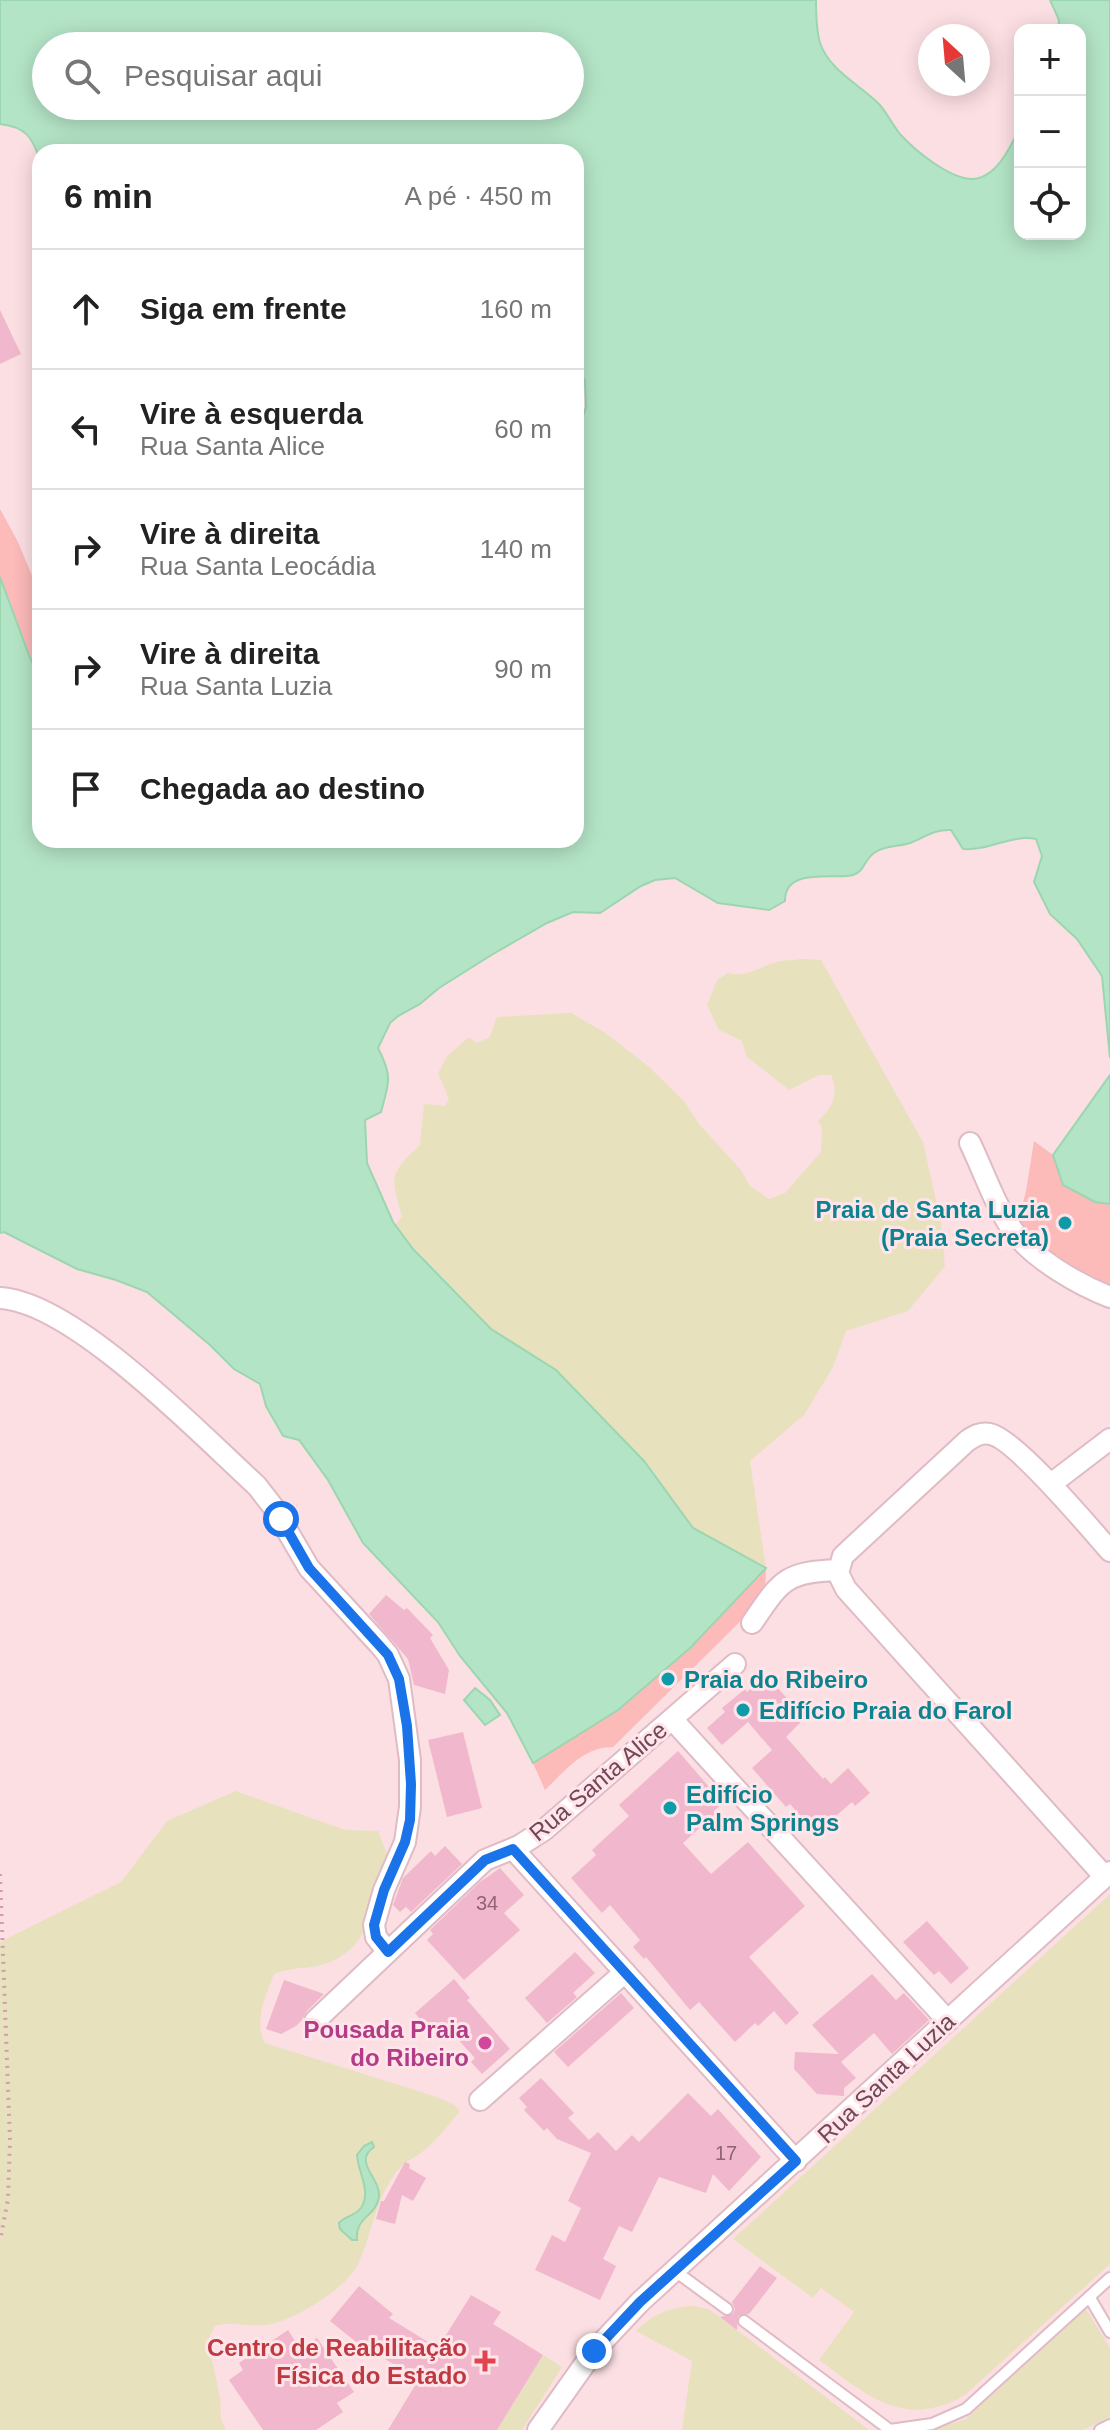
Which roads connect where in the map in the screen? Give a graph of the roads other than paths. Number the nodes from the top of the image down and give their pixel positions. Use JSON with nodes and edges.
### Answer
{"nodes":[{"id":1,"x":970,"y":1143,"type":"dead end"},
{"id":2,"x":1110,"y":1297,"type":"edge"},
{"id":3,"x":0,"y":1298,"type":"edge"},
{"id":4,"x":1110,"y":1439,"type":"edge"},
{"id":5,"x":1051,"y":1484,"type":"junction"},
{"id":6,"x":1110,"y":1551,"type":"edge"},
{"id":7,"x":838,"y":1570,"type":"junction"},
{"id":8,"x":752,"y":1623,"type":"dead end"},
{"id":9,"x":735,"y":1664,"type":"dead end"},
{"id":10,"x":672,"y":1719,"type":"junction"},
{"id":11,"x":513,"y":1849,"type":"junction"},
{"id":12,"x":1108,"y":1875,"type":"edge"},
{"id":13,"x":388,"y":1952,"type":"junction"},
{"id":14,"x":625,"y":1972,"type":"junction"},
{"id":15,"x":315,"y":2021,"type":"dead end"},
{"id":16,"x":948,"y":2021,"type":"junction"},
{"id":17,"x":480,"y":2100,"type":"dead end"},
{"id":18,"x":796,"y":2161,"type":"junction"},
{"id":19,"x":675,"y":2271,"type":"junction"},
{"id":20,"x":1110,"y":2278,"type":"edge"},
{"id":21,"x":1090,"y":2298,"type":"junction"},
{"id":22,"x":727,"y":2309,"type":"dead end"},
{"id":23,"x":744,"y":2321,"type":"dead end"},
{"id":24,"x":1110,"y":2332,"type":"edge"},
{"id":25,"x":1110,"y":2425,"type":"edge"},
{"id":26,"x":538,"y":2430,"type":"edge"},
{"id":27,"x":890,"y":2430,"type":"edge"},
{"id":28,"x":1100,"y":2430,"type":"edge"}],
"edges":[{"from":1,"to":2,"type":"street"},
{"from":3,"to":13,"type":"street"},
{"from":4,"to":5,"type":"street"},
{"from":5,"to":6,"type":"street"},
{"from":5,"to":7,"type":"street"},
{"from":7,"to":8,"type":"street"},
{"from":7,"to":12,"type":"street"},
{"from":9,"to":10,"type":"street","name":"Rua Santa Alice"},
{"from":10,"to":11,"type":"street","name":"Rua Santa Alice"},
{"from":10,"to":16,"type":"street"},
{"from":11,"to":13,"type":"street","name":"Rua Santa Alice"},
{"from":11,"to":14,"type":"street"},
{"from":12,"to":16,"type":"street","name":"Rua Santa Luzia"},
{"from":13,"to":15,"type":"street","name":"Rua Santa Alice"},
{"from":14,"to":17,"type":"street"},
{"from":14,"to":18,"type":"street"},
{"from":16,"to":18,"type":"street","name":"Rua Santa Luzia"},
{"from":18,"to":19,"type":"street","name":"Rua Santa Luzia"},
{"from":19,"to":22,"type":"lane"},
{"from":19,"to":26,"type":"street","name":"Rua Santa Luzia"},
{"from":20,"to":21,"type":"lane"},
{"from":21,"to":24,"type":"lane"},
{"from":21,"to":27,"type":"lane"},
{"from":23,"to":27,"type":"lane"},
{"from":25,"to":28,"type":"lane"}]}
